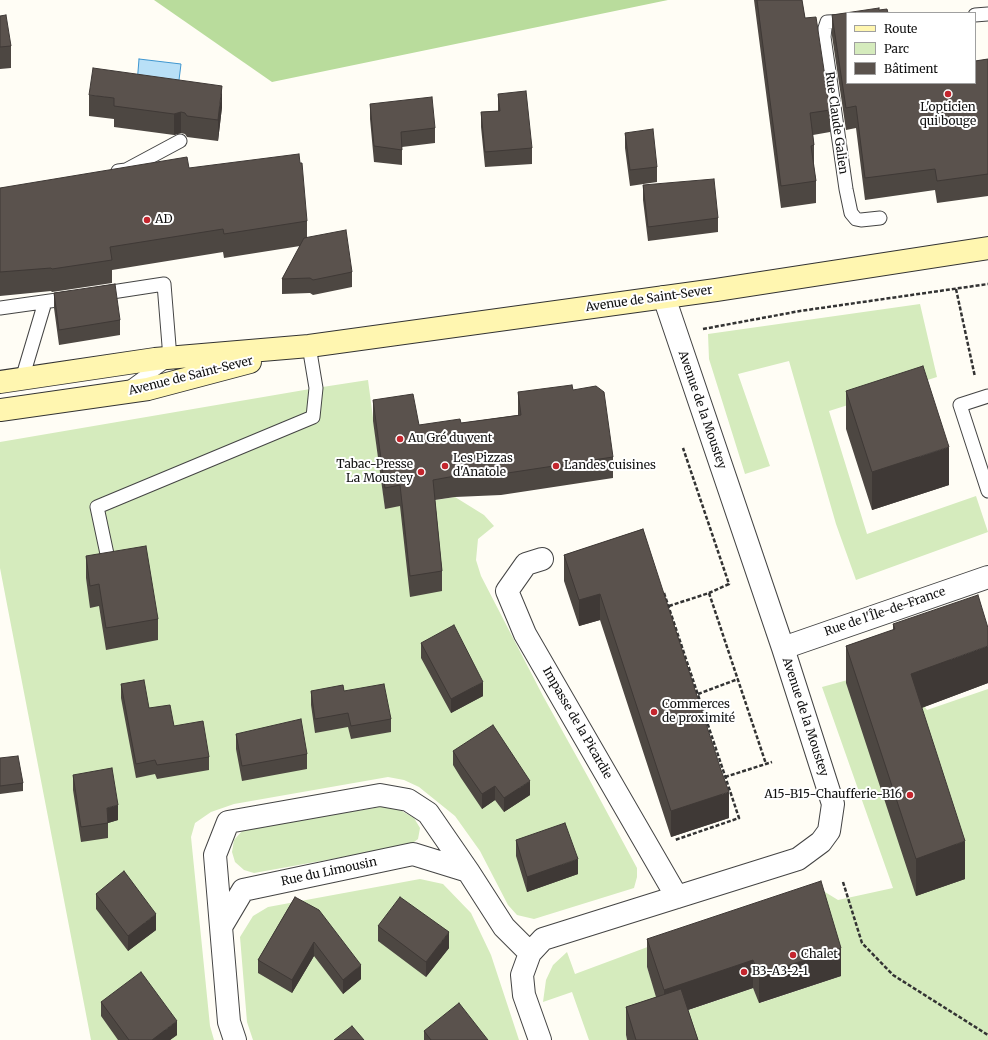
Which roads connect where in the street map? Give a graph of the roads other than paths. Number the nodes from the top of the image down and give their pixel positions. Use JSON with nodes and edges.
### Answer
{"nodes":[{"id":1,"x":988,"y":14,"type":"edge"},
{"id":2,"x":976,"y":15,"type":"edge"},
{"id":3,"x":846,"y":21,"type":"edge"},
{"id":4,"x":180,"y":141,"type":"dead end"},
{"id":5,"x":102,"y":174,"type":"edge"},
{"id":6,"x":880,"y":218,"type":"dead end"},
{"id":7,"x":988,"y":248,"type":"edge"},
{"id":8,"x":664,"y":297,"type":"junction"},
{"id":9,"x":45,"y":302,"type":"junction"},
{"id":10,"x":0,"y":308,"type":"edge"},
{"id":11,"x":309,"y":346,"type":"junction"},
{"id":12,"x":170,"y":358,"type":"junction"},
{"id":13,"x":22,"y":379,"type":"junction"},
{"id":14,"x":0,"y":382,"type":"edge"},
{"id":15,"x":124,"y":392,"type":"junction"},
{"id":16,"x":984,"y":397,"type":"edge"},
{"id":17,"x":0,"y":410,"type":"edge"},
{"id":18,"x":988,"y":491,"type":"edge"},
{"id":19,"x":107,"y":554,"type":"edge"},
{"id":20,"x":542,"y":559,"type":"dead end"},
{"id":21,"x":988,"y":577,"type":"edge"},
{"id":22,"x":783,"y":648,"type":"junction"},
{"id":23,"x":468,"y":871,"type":"junction"},
{"id":24,"x":677,"y":897,"type":"junction"},
{"id":25,"x":221,"y":927,"type":"junction"},
{"id":26,"x":530,"y":953,"type":"junction"},
{"id":27,"x":235,"y":1040,"type":"edge"},
{"id":28,"x":540,"y":1040,"type":"edge"}],
"edges":[{"from":1,"to":2,"type":"lane"},
{"from":3,"to":6,"type":"lane","name":"Rue Claude Galien"},
{"from":4,"to":5,"type":"lane"},
{"from":7,"to":8,"type":"main road","name":"Avenue de Saint-Sever"},
{"from":8,"to":11,"type":"main road","name":"Avenue de Saint-Sever"},
{"from":8,"to":22,"type":"street","name":"Avenue de la Moustey"},
{"from":9,"to":10,"type":"lane"},
{"from":9,"to":12,"type":"lane"},
{"from":9,"to":13,"type":"lane"},
{"from":11,"to":12,"type":"main road","name":"Avenue de Saint-Sever"},
{"from":11,"to":15,"type":"main road","name":"Avenue de Saint-Sever"},
{"from":11,"to":19,"type":"lane"},
{"from":12,"to":13,"type":"main road","name":"Avenue de Saint-Sever"},
{"from":12,"to":15,"type":"lane"},
{"from":13,"to":14,"type":"main road","name":"Avenue de Saint-Sever"},
{"from":15,"to":17,"type":"main road","name":"Avenue de Saint-Sever"},
{"from":16,"to":18,"type":"lane"},
{"from":20,"to":24,"type":"street","name":"Impasse de la Picardie"},
{"from":21,"to":22,"type":"street","name":"Rue de l'Île-de-France"},
{"from":22,"to":24,"type":"street","name":"Avenue de la Moustey"},
{"from":23,"to":25,"type":"street","name":"Rue du Limousin"},
{"from":23,"to":25,"type":"street"},
{"from":23,"to":26,"type":"street"},
{"from":24,"to":26,"type":"street","name":"Avenue de la Moustey"},
{"from":25,"to":27,"type":"street"},
{"from":26,"to":28,"type":"street","name":"Avenue de la Moustey"}]}
